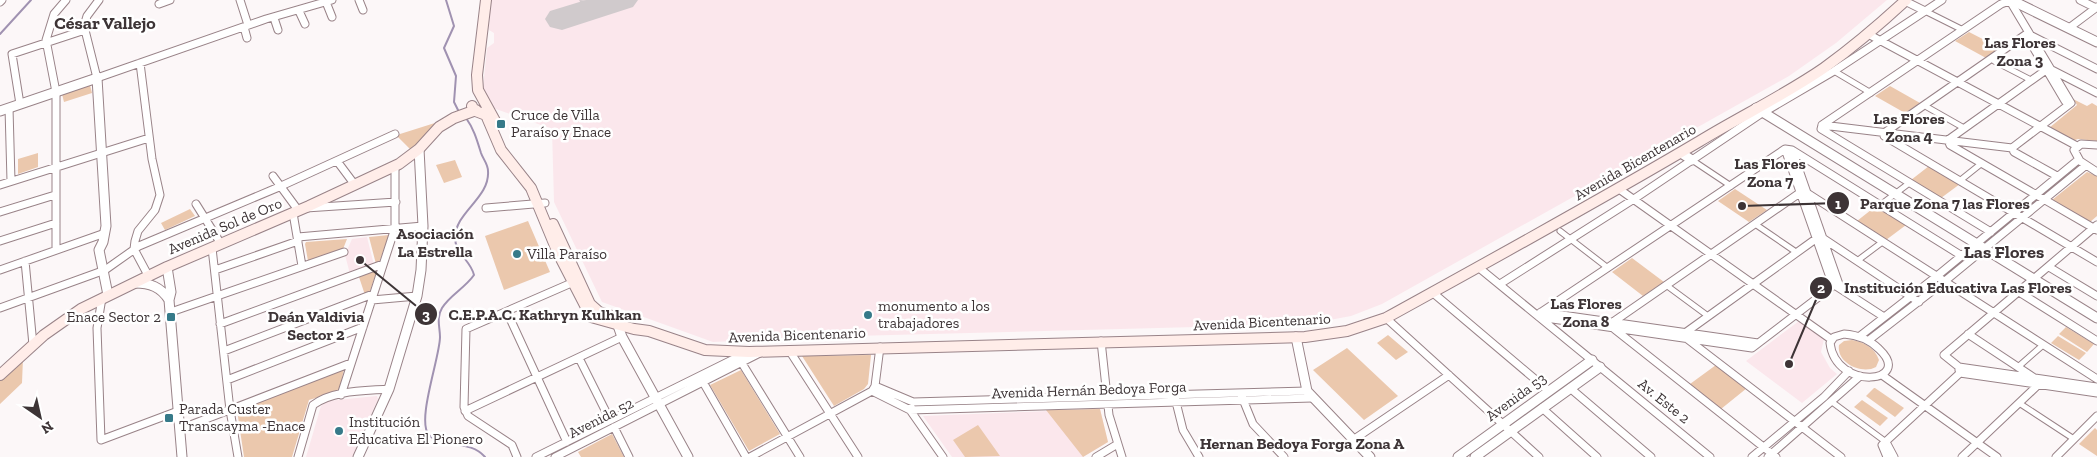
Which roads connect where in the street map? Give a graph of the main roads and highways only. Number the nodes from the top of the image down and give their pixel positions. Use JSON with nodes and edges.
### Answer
{"nodes":[{"id":1,"x":486,"y":0,"type":"edge"},
{"id":2,"x":1906,"y":0,"type":"edge"},
{"id":3,"x":476,"y":108,"type":"junction"},
{"id":4,"x":0,"y":375,"type":"edge"}],
"edges":[{"from":1,"to":3,"type":"main road"},
{"from":2,"to":3,"type":"main road","name":"Avenida Bicentenario"},
{"from":3,"to":4,"type":"main road","name":"Avenida Sol de Oro"}]}
